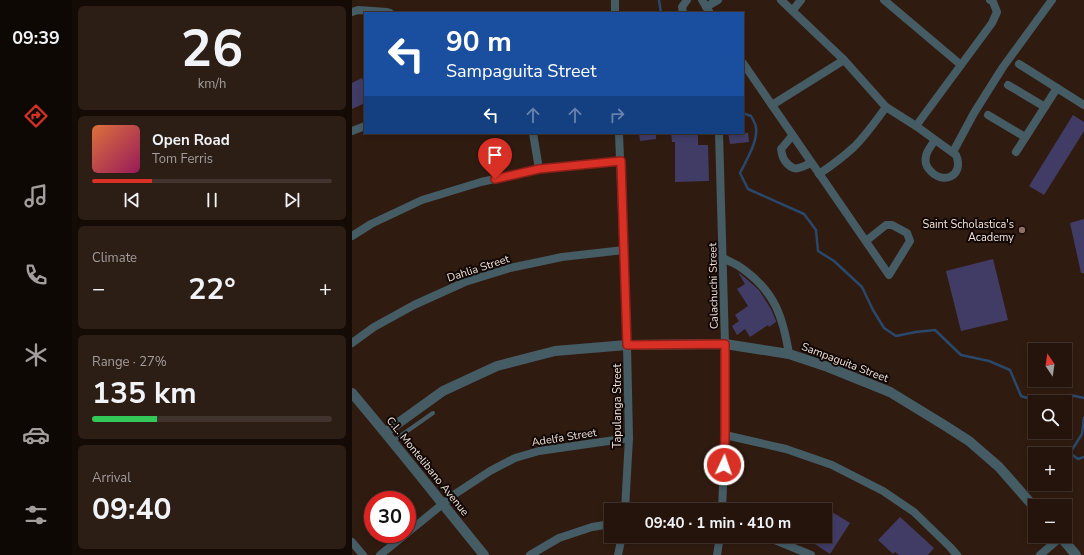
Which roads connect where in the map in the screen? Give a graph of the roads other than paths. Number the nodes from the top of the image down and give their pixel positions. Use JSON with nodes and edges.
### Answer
{"nodes":[{"id":1,"x":615,"y":0,"type":"edge"},
{"id":2,"x":687,"y":0,"type":"edge"},
{"id":3,"x":718,"y":0,"type":"edge"},
{"id":4,"x":781,"y":0,"type":"edge"},
{"id":5,"x":801,"y":0,"type":"edge"},
{"id":6,"x":884,"y":0,"type":"edge"},
{"id":7,"x":990,"y":0,"type":"edge"},
{"id":8,"x":1052,"y":0,"type":"edge"},
{"id":9,"x":706,"y":7,"type":"edge"},
{"id":10,"x":793,"y":10,"type":"junction"},
{"id":11,"x":352,"y":12,"type":"edge"},
{"id":12,"x":387,"y":12,"type":"edge"},
{"id":13,"x":615,"y":12,"type":"edge"},
{"id":14,"x":683,"y":12,"type":"edge"},
{"id":15,"x":844,"y":60,"type":"junction"},
{"id":16,"x":744,"y":64,"type":"edge"},
{"id":17,"x":1019,"y":64,"type":"dead end"},
{"id":18,"x":961,"y":65,"type":"junction"},
{"id":19,"x":1008,"y":85,"type":"dead end"},
{"id":20,"x":1057,"y":88,"type":"junction"},
{"id":21,"x":772,"y":105,"type":"junction"},
{"id":22,"x":1084,"y":105,"type":"edge"},
{"id":23,"x":886,"y":107,"type":"junction"},
{"id":24,"x":1045,"y":107,"type":"junction"},
{"id":25,"x":988,"y":115,"type":"dead end"},
{"id":26,"x":364,"y":126,"type":"edge"},
{"id":27,"x":916,"y":126,"type":"junction"},
{"id":28,"x":352,"y":131,"type":"edge"},
{"id":29,"x":533,"y":134,"type":"edge"},
{"id":30,"x":619,"y":134,"type":"edge"},
{"id":31,"x":719,"y":134,"type":"edge"},
{"id":32,"x":792,"y":136,"type":"junction"},
{"id":33,"x":1025,"y":137,"type":"junction"},
{"id":34,"x":935,"y":140,"type":"junction"},
{"id":35,"x":953,"y":152,"type":"junction"},
{"id":36,"x":1016,"y":152,"type":"dead end"},
{"id":37,"x":621,"y":161,"type":"junction"},
{"id":38,"x":811,"y":163,"type":"junction"},
{"id":39,"x":539,"y":169,"type":"junction"},
{"id":40,"x":819,"y":174,"type":"junction"},
{"id":41,"x":352,"y":236,"type":"edge"},
{"id":42,"x":866,"y":241,"type":"junction"},
{"id":43,"x":624,"y":250,"type":"junction"},
{"id":44,"x":723,"y":258,"type":"junction"},
{"id":45,"x":352,"y":343,"type":"edge"},
{"id":46,"x":725,"y":344,"type":"junction"},
{"id":47,"x":627,"y":345,"type":"junction"},
{"id":48,"x":790,"y":354,"type":"junction"},
{"id":49,"x":352,"y":393,"type":"edge"},
{"id":50,"x":433,"y":413,"type":"dead end"},
{"id":51,"x":386,"y":432,"type":"junction"},
{"id":52,"x":725,"y":435,"type":"junction"},
{"id":53,"x":629,"y":438,"type":"junction"},
{"id":54,"x":393,"y":441,"type":"junction"},
{"id":55,"x":1028,"y":500,"type":"edge"},
{"id":56,"x":625,"y":503,"type":"edge"},
{"id":57,"x":722,"y":503,"type":"edge"},
{"id":58,"x":443,"y":504,"type":"junction"},
{"id":59,"x":604,"y":525,"type":"edge"},
{"id":60,"x":416,"y":526,"type":"edge"},
{"id":61,"x":352,"y":542,"type":"edge"},
{"id":62,"x":395,"y":543,"type":"edge"},
{"id":63,"x":621,"y":543,"type":"edge"},
{"id":64,"x":719,"y":543,"type":"edge"},
{"id":65,"x":782,"y":543,"type":"edge"},
{"id":66,"x":1053,"y":543,"type":"edge"},
{"id":67,"x":1067,"y":543,"type":"edge"},
{"id":68,"x":363,"y":555,"type":"edge"},
{"id":69,"x":380,"y":555,"type":"edge"},
{"id":70,"x":484,"y":555,"type":"edge"},
{"id":71,"x":530,"y":555,"type":"edge"},
{"id":72,"x":618,"y":555,"type":"edge"},
{"id":73,"x":717,"y":555,"type":"edge"},
{"id":74,"x":811,"y":555,"type":"edge"},
{"id":75,"x":957,"y":555,"type":"edge"},
{"id":76,"x":1040,"y":555,"type":"edge"},
{"id":77,"x":1076,"y":555,"type":"edge"}],
"edges":[{"from":1,"to":13,"type":"street"},
{"from":2,"to":14,"type":"street"},
{"from":3,"to":9,"type":"street"},
{"from":4,"to":10,"type":"street"},
{"from":5,"to":10,"type":"street"},
{"from":6,"to":18,"type":"street"},
{"from":7,"to":18,"type":"street"},
{"from":8,"to":35,"type":"street"},
{"from":10,"to":15,"type":"street"},
{"from":11,"to":12,"type":"street"},
{"from":15,"to":21,"type":"street"},
{"from":15,"to":23,"type":"street"},
{"from":16,"to":21,"type":"street"},
{"from":17,"to":20,"type":"street"},
{"from":18,"to":27,"type":"street"},
{"from":19,"to":24,"type":"street"},
{"from":20,"to":22,"type":"street"},
{"from":20,"to":24,"type":"street"},
{"from":21,"to":32,"type":"street"},
{"from":23,"to":27,"type":"street"},
{"from":23,"to":40,"type":"street"},
{"from":24,"to":33,"type":"street"},
{"from":25,"to":33,"type":"street"},
{"from":26,"to":28,"type":"street"},
{"from":27,"to":34,"type":"street"},
{"from":29,"to":39,"type":"street"},
{"from":30,"to":37,"type":"street","name":"Tapulanga Street"},
{"from":31,"to":44,"type":"street","name":"Calachuchi Street"},
{"from":32,"to":38,"type":"street"},
{"from":32,"to":38,"type":"street"},
{"from":33,"to":36,"type":"street"},
{"from":34,"to":35,"type":"street"},
{"from":34,"to":35,"type":"street"},
{"from":37,"to":39,"type":"street"},
{"from":37,"to":43,"type":"street","name":"Tapulanga Street"},
{"from":38,"to":40,"type":"street"},
{"from":39,"to":41,"type":"street"},
{"from":40,"to":42,"type":"street"},
{"from":42,"to":42,"type":"street"},
{"from":43,"to":45,"type":"street","name":"Dahlia Street"},
{"from":43,"to":47,"type":"street","name":"Tapulanga Street"},
{"from":44,"to":46,"type":"street","name":"Calachuchi Street"},
{"from":44,"to":48,"type":"street"},
{"from":46,"to":47,"type":"street","name":"Sampaguita Street"},
{"from":46,"to":48,"type":"street","name":"Sampaguita Street"},
{"from":46,"to":52,"type":"street","name":"Calachuchi Street"},
{"from":47,"to":51,"type":"street","name":"Sampaguita Street"},
{"from":47,"to":53,"type":"street","name":"Tapulanga Street"},
{"from":48,"to":55,"type":"street","name":"Sampaguita Street"},
{"from":49,"to":51,"type":"street","name":"C.L. Montelibano Avenue"},
{"from":50,"to":54,"type":"lane"},
{"from":51,"to":54,"type":"street","name":"C.L. Montelibano Avenue"},
{"from":52,"to":57,"type":"street","name":"Calachuchi Street"},
{"from":52,"to":75,"type":"street"},
{"from":53,"to":56,"type":"street","name":"Tapulanga Street"},
{"from":53,"to":58,"type":"street","name":"Adelfa Street"},
{"from":54,"to":58,"type":"street","name":"C.L. Montelibano Avenue"},
{"from":58,"to":60,"type":"street","name":"Adelfa Street"},
{"from":58,"to":70,"type":"street","name":"C.L. Montelibano Avenue"},
{"from":59,"to":71,"type":"street"},
{"from":61,"to":68,"type":"street"},
{"from":62,"to":69,"type":"street","name":"Adelfa Street"},
{"from":63,"to":72,"type":"street"},
{"from":64,"to":73,"type":"street"},
{"from":65,"to":74,"type":"street"},
{"from":66,"to":76,"type":"street"},
{"from":67,"to":77,"type":"street"}]}
